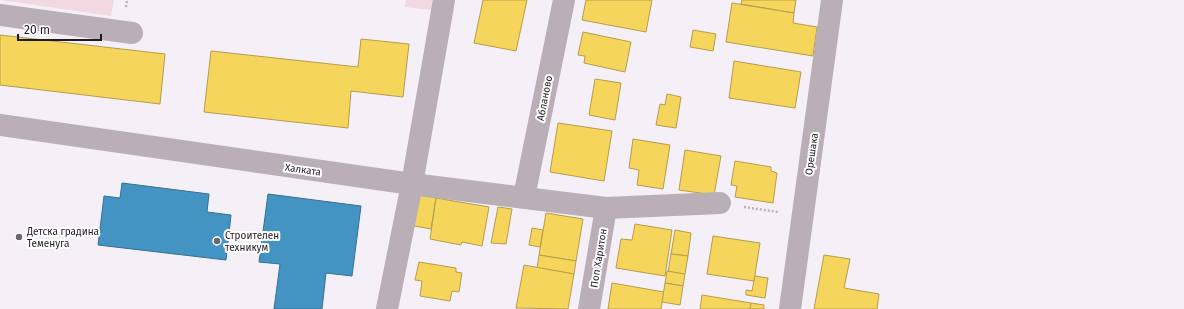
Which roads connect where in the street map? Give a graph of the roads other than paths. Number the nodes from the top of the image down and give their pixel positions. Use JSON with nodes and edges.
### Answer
{"nodes":[{"id":1,"x":444,"y":0,"type":"edge"},
{"id":2,"x":564,"y":0,"type":"edge"},
{"id":3,"x":832,"y":0,"type":"edge"},
{"id":4,"x":0,"y":15,"type":"edge"},
{"id":5,"x":132,"y":34,"type":"dead end"},
{"id":6,"x":0,"y":125,"type":"edge"},
{"id":7,"x":412,"y":184,"type":"junction"},
{"id":8,"x":524,"y":197,"type":"junction"},
{"id":9,"x":720,"y":203,"type":"road end"},
{"id":10,"x":606,"y":208,"type":"junction"},
{"id":11,"x":387,"y":309,"type":"edge"},
{"id":12,"x":589,"y":309,"type":"edge"},
{"id":13,"x":790,"y":309,"type":"edge"}],
"edges":[{"from":1,"to":7,"type":"street"},
{"from":2,"to":8,"type":"street","name":"Абланово"},
{"from":3,"to":13,"type":"street","name":"Орешака"},
{"from":4,"to":5,"type":"street"},
{"from":6,"to":7,"type":"street","name":"Халката"},
{"from":7,"to":8,"type":"street","name":"Халката"},
{"from":7,"to":11,"type":"street"},
{"from":8,"to":10,"type":"street","name":"Халката"},
{"from":9,"to":10,"type":"street","name":"Халката"},
{"from":10,"to":12,"type":"street","name":"Поп Харитон"}]}
